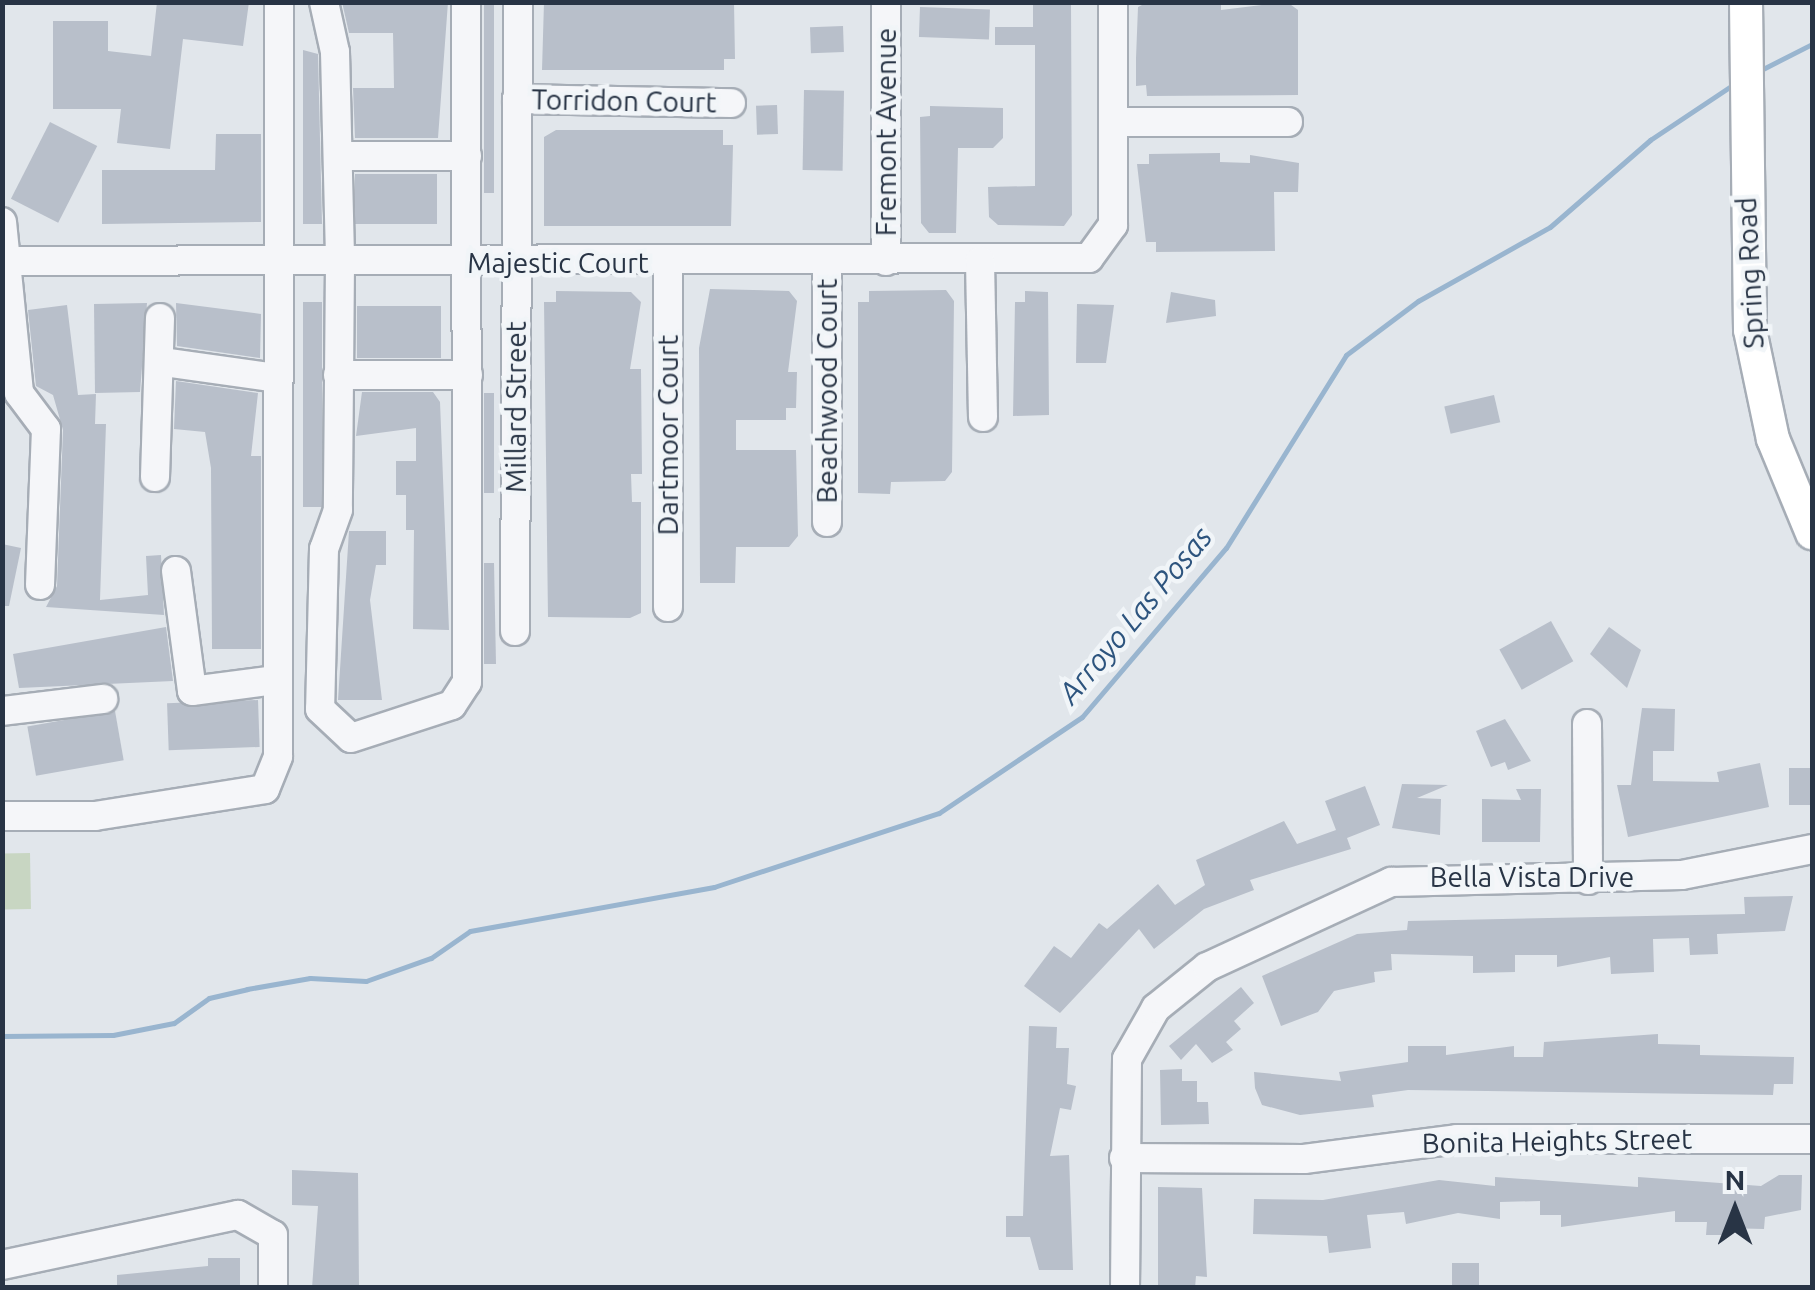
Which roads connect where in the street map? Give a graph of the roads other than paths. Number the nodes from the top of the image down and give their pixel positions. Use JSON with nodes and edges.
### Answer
{"nodes":[{"id":1,"x":279,"y":2,"type":"edge"},
{"id":2,"x":324,"y":2,"type":"edge"},
{"id":3,"x":466,"y":2,"type":"edge"},
{"id":4,"x":518,"y":2,"type":"edge"},
{"id":5,"x":886,"y":2,"type":"edge"},
{"id":6,"x":1113,"y":2,"type":"edge"},
{"id":7,"x":1746,"y":2,"type":"edge"},
{"id":8,"x":1758,"y":26,"type":"edge"},
{"id":9,"x":517,"y":98,"type":"junction"},
{"id":10,"x":731,"y":103,"type":"dead end"},
{"id":11,"x":1114,"y":122,"type":"junction"},
{"id":12,"x":1288,"y":122,"type":"dead end"},
{"id":13,"x":338,"y":156,"type":"junction"},
{"id":14,"x":467,"y":156,"type":"junction"},
{"id":15,"x":1754,"y":165,"type":"junction"},
{"id":16,"x":2,"y":222,"type":"edge"},
{"id":17,"x":828,"y":260,"type":"junction"},
{"id":18,"x":980,"y":260,"type":"junction"},
{"id":19,"x":4,"y":261,"type":"edge"},
{"id":20,"x":886,"y":261,"type":"junction"},
{"id":21,"x":276,"y":262,"type":"junction"},
{"id":22,"x":340,"y":263,"type":"junction"},
{"id":23,"x":516,"y":263,"type":"junction"},
{"id":24,"x":668,"y":263,"type":"junction"},
{"id":25,"x":468,"y":264,"type":"junction"},
{"id":26,"x":160,"y":318,"type":"dead end"},
{"id":27,"x":163,"y":362,"type":"junction"},
{"id":28,"x":338,"y":375,"type":"junction"},
{"id":29,"x":468,"y":375,"type":"junction"},
{"id":30,"x":277,"y":378,"type":"junction"},
{"id":31,"x":984,"y":417,"type":"dead end"},
{"id":32,"x":155,"y":477,"type":"dead end"},
{"id":33,"x":1812,"y":500,"type":"edge"},
{"id":34,"x":828,"y":522,"type":"dead end"},
{"id":35,"x":1812,"y":534,"type":"edge"},
{"id":36,"x":176,"y":571,"type":"dead end"},
{"id":37,"x":40,"y":585,"type":"dead end"},
{"id":38,"x":668,"y":607,"type":"dead end"},
{"id":39,"x":515,"y":631,"type":"dead end"},
{"id":40,"x":276,"y":680,"type":"junction"},
{"id":41,"x":103,"y":700,"type":"dead end"},
{"id":42,"x":2,"y":711,"type":"edge"},
{"id":43,"x":1588,"y":724,"type":"dead end"},
{"id":44,"x":2,"y":816,"type":"edge"},
{"id":45,"x":1810,"y":849,"type":"edge"},
{"id":46,"x":1588,"y":880,"type":"junction"},
{"id":47,"x":1812,"y":1140,"type":"edge"},
{"id":48,"x":1124,"y":1158,"type":"junction"},
{"id":49,"x":47,"y":1259,"type":"junction"},
{"id":50,"x":2,"y":1265,"type":"edge"},
{"id":51,"x":48,"y":1288,"type":"edge"},
{"id":52,"x":273,"y":1288,"type":"edge"},
{"id":53,"x":1125,"y":1288,"type":"edge"}],
"edges":[{"from":1,"to":21,"type":"street"},
{"from":2,"to":13,"type":"street"},
{"from":3,"to":14,"type":"street"},
{"from":4,"to":9,"type":"street","name":"Millard Street"},
{"from":5,"to":20,"type":"street","name":"Fremont Avenue"},
{"from":6,"to":11,"type":"street"},
{"from":7,"to":8,"type":"main road","name":"Spring Road"},
{"from":8,"to":15,"type":"main road","name":"Spring Road"},
{"from":9,"to":10,"type":"street","name":"Torridon Court"},
{"from":9,"to":23,"type":"street","name":"Millard Street"},
{"from":11,"to":12,"type":"street"},
{"from":11,"to":18,"type":"street","name":"Majestic Court"},
{"from":13,"to":14,"type":"street"},
{"from":13,"to":22,"type":"street"},
{"from":14,"to":25,"type":"street"},
{"from":15,"to":33,"type":"main road","name":"Spring Road"},
{"from":15,"to":35,"type":"main road","name":"Spring Road"},
{"from":16,"to":19,"type":"street"},
{"from":17,"to":20,"type":"street","name":"Majestic Court"},
{"from":17,"to":24,"type":"street","name":"Majestic Court"},
{"from":17,"to":34,"type":"street","name":"Beachwood Court"},
{"from":18,"to":20,"type":"street","name":"Majestic Court"},
{"from":18,"to":31,"type":"street"},
{"from":19,"to":21,"type":"street","name":"Majestic Court"},
{"from":19,"to":37,"type":"street"},
{"from":21,"to":22,"type":"street","name":"Majestic Court"},
{"from":21,"to":30,"type":"street"},
{"from":22,"to":25,"type":"street","name":"Majestic Court"},
{"from":22,"to":28,"type":"street"},
{"from":23,"to":24,"type":"street","name":"Majestic Court"},
{"from":23,"to":25,"type":"street","name":"Majestic Court"},
{"from":23,"to":39,"type":"street","name":"Millard Street"},
{"from":24,"to":38,"type":"street","name":"Dartmoor Court"},
{"from":25,"to":29,"type":"street"},
{"from":26,"to":27,"type":"street"},
{"from":27,"to":30,"type":"street"},
{"from":27,"to":32,"type":"street"},
{"from":28,"to":29,"type":"street"},
{"from":28,"to":29,"type":"street"},
{"from":30,"to":40,"type":"street"},
{"from":36,"to":40,"type":"street"},
{"from":40,"to":44,"type":"street"},
{"from":41,"to":42,"type":"street"},
{"from":43,"to":46,"type":"street"},
{"from":45,"to":46,"type":"street","name":"Bella Vista Drive"},
{"from":46,"to":48,"type":"street","name":"Bella Vista Drive"},
{"from":47,"to":48,"type":"street","name":"Bonita Heights Street"},
{"from":48,"to":53,"type":"street","name":"Bella Vista Drive"},
{"from":49,"to":50,"type":"street"},
{"from":49,"to":51,"type":"street"},
{"from":49,"to":52,"type":"street"}]}
